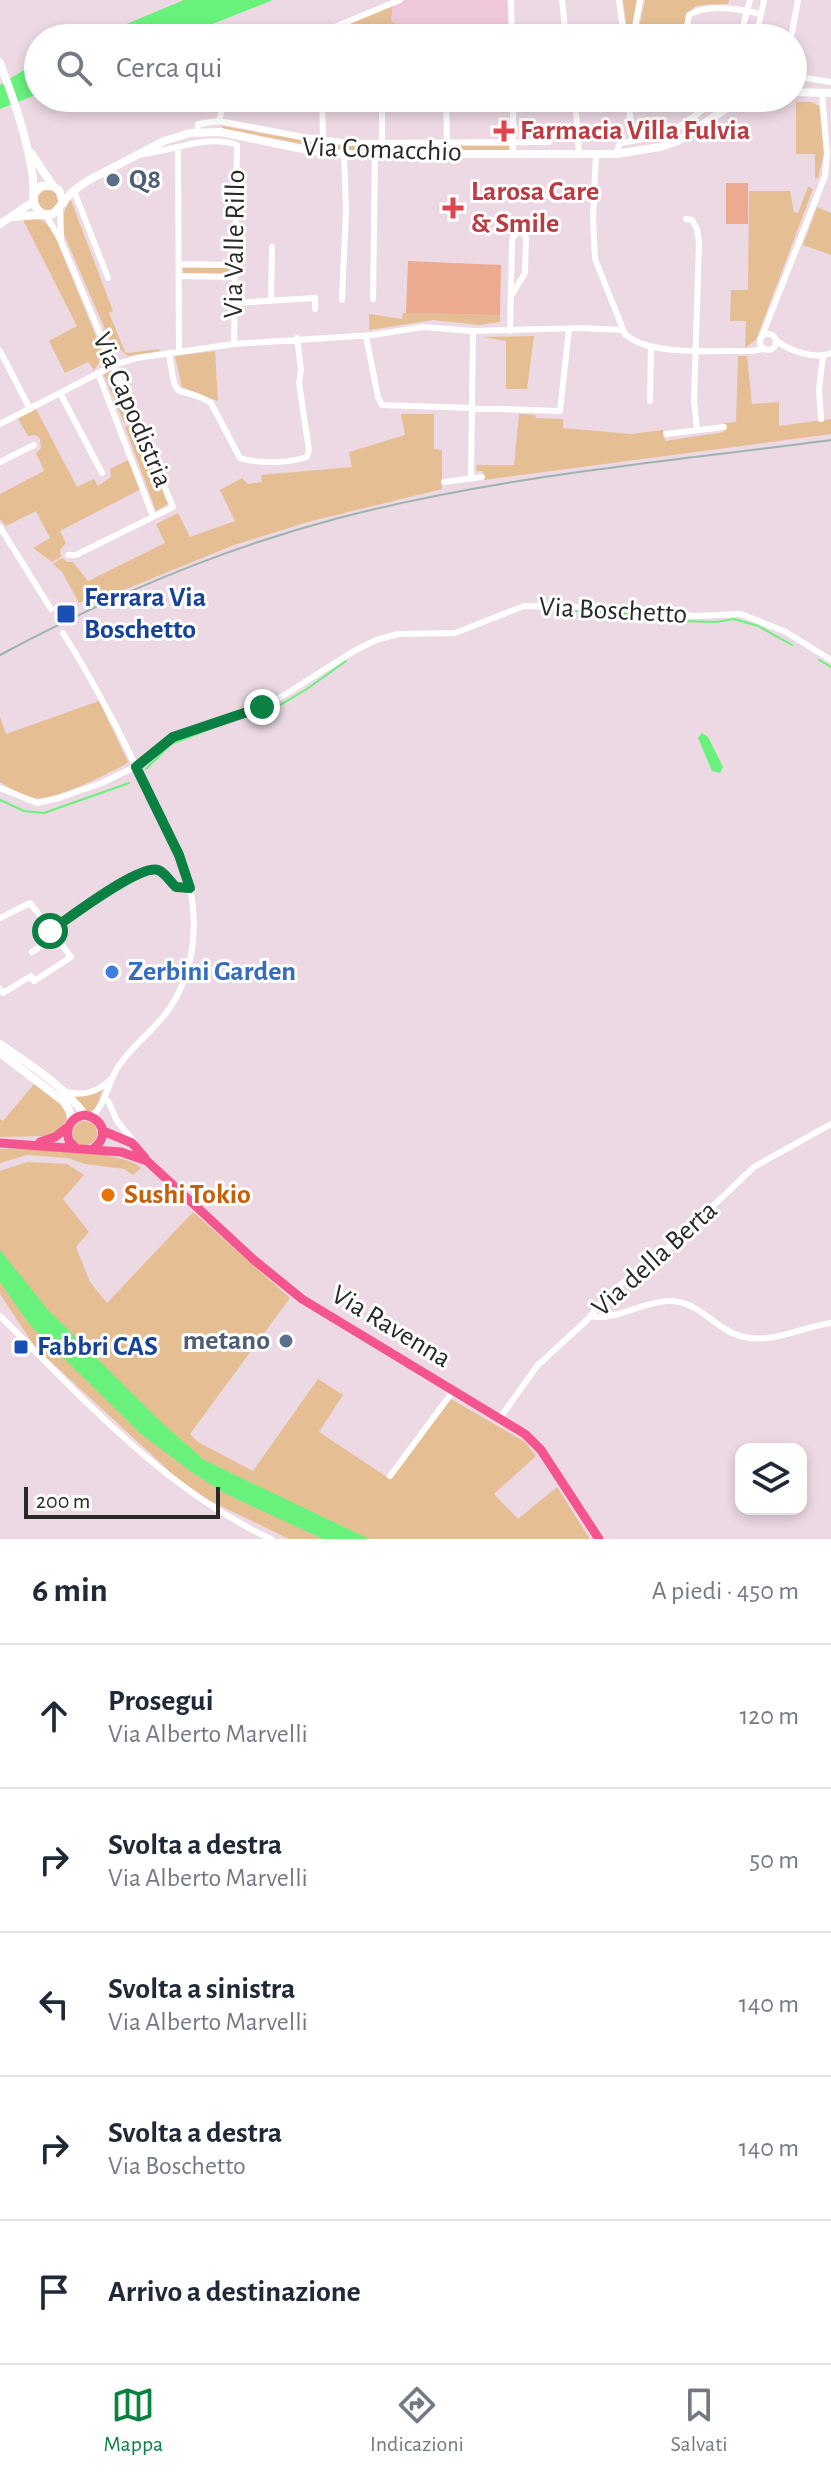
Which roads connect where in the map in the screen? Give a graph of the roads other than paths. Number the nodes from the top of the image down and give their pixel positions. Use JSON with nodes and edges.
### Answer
{"nodes":[{"id":1,"x":400,"y":0,"type":"edge"},
{"id":2,"x":511,"y":0,"type":"edge"},
{"id":3,"x":562,"y":0,"type":"edge"},
{"id":4,"x":619,"y":0,"type":"edge"},
{"id":5,"x":640,"y":0,"type":"edge"},
{"id":6,"x":750,"y":0,"type":"edge"},
{"id":7,"x":764,"y":0,"type":"edge"},
{"id":8,"x":798,"y":0,"type":"edge"},
{"id":9,"x":747,"y":10,"type":"junction"},
{"id":10,"x":761,"y":14,"type":"junction"},
{"id":11,"x":347,"y":24,"type":"edge"},
{"id":12,"x":512,"y":24,"type":"edge"},
{"id":13,"x":566,"y":24,"type":"edge"},
{"id":14,"x":622,"y":24,"type":"edge"},
{"id":15,"x":636,"y":24,"type":"edge"},
{"id":16,"x":687,"y":24,"type":"edge"},
{"id":17,"x":744,"y":24,"type":"edge"},
{"id":18,"x":759,"y":24,"type":"edge"},
{"id":19,"x":794,"y":24,"type":"edge"},
{"id":20,"x":0,"y":63,"type":"edge"},
{"id":21,"x":807,"y":78,"type":"edge"},
{"id":22,"x":831,"y":82,"type":"edge"},
{"id":23,"x":826,"y":93,"type":"edge"},
{"id":24,"x":221,"y":112,"type":"edge"},
{"id":25,"x":323,"y":112,"type":"edge"},
{"id":26,"x":382,"y":112,"type":"edge"},
{"id":27,"x":446,"y":112,"type":"edge"},
{"id":28,"x":513,"y":112,"type":"edge"},
{"id":29,"x":576,"y":112,"type":"edge"},
{"id":30,"x":630,"y":112,"type":"edge"},
{"id":31,"x":698,"y":112,"type":"edge"},
{"id":32,"x":718,"y":112,"type":"edge"},
{"id":33,"x":219,"y":121,"type":"junction"},
{"id":34,"x":197,"y":132,"type":"junction"},
{"id":35,"x":220,"y":132,"type":"junction"},
{"id":36,"x":323,"y":140,"type":"junction"},
{"id":37,"x":25,"y":141,"type":"junction"},
{"id":38,"x":164,"y":141,"type":"junction"},
{"id":39,"x":633,"y":141,"type":"junction"},
{"id":40,"x":549,"y":142,"type":"dead end"},
{"id":41,"x":382,"y":143,"type":"junction"},
{"id":42,"x":447,"y":143,"type":"junction"},
{"id":43,"x":513,"y":143,"type":"junction"},
{"id":44,"x":178,"y":148,"type":"junction"},
{"id":45,"x":139,"y":154,"type":"junction"},
{"id":46,"x":344,"y":154,"type":"junction"},
{"id":47,"x":375,"y":154,"type":"junction"},
{"id":48,"x":513,"y":154,"type":"junction"},
{"id":49,"x":579,"y":154,"type":"junction"},
{"id":50,"x":596,"y":154,"type":"junction"},
{"id":51,"x":616,"y":154,"type":"junction"},
{"id":52,"x":87,"y":181,"type":"junction"},
{"id":53,"x":822,"y":185,"type":"junction"},
{"id":54,"x":55,"y":187,"type":"junction"},
{"id":55,"x":74,"y":191,"type":"junction"},
{"id":56,"x":830,"y":191,"type":"edge"},
{"id":57,"x":34,"y":198,"type":"junction"},
{"id":58,"x":61,"y":206,"type":"junction"},
{"id":59,"x":44,"y":214,"type":"junction"},
{"id":60,"x":12,"y":217,"type":"junction"},
{"id":61,"x":686,"y":219,"type":"dead end"},
{"id":62,"x":0,"y":224,"type":"edge"},
{"id":63,"x":61,"y":241,"type":"junction"},
{"id":64,"x":272,"y":247,"type":"dead end"},
{"id":65,"x":512,"y":253,"type":"junction"},
{"id":66,"x":525,"y":253,"type":"junction"},
{"id":67,"x":179,"y":264,"type":"junction"},
{"id":68,"x":235,"y":265,"type":"junction"},
{"id":69,"x":179,"y":276,"type":"junction"},
{"id":70,"x":235,"y":277,"type":"junction"},
{"id":71,"x":108,"y":278,"type":"dead end"},
{"id":72,"x":511,"y":296,"type":"junction"},
{"id":73,"x":373,"y":299,"type":"dead end"},
{"id":74,"x":342,"y":300,"type":"dead end"},
{"id":75,"x":271,"y":301,"type":"junction"},
{"id":76,"x":234,"y":303,"type":"junction"},
{"id":77,"x":315,"y":309,"type":"dead end"},
{"id":78,"x":770,"y":318,"type":"junction"},
{"id":79,"x":569,"y":328,"type":"junction"},
{"id":80,"x":623,"y":330,"type":"junction"},
{"id":81,"x":473,"y":331,"type":"junction"},
{"id":82,"x":510,"y":331,"type":"junction"},
{"id":83,"x":366,"y":336,"type":"junction"},
{"id":84,"x":297,"y":338,"type":"junction"},
{"id":85,"x":775,"y":338,"type":"junction"},
{"id":86,"x":234,"y":344,"type":"junction"},
{"id":87,"x":765,"y":344,"type":"junction"},
{"id":88,"x":651,"y":347,"type":"junction"},
{"id":89,"x":787,"y":348,"type":"junction"},
{"id":90,"x":696,"y":349,"type":"junction"},
{"id":91,"x":0,"y":351,"type":"edge"},
{"id":92,"x":179,"y":352,"type":"junction"},
{"id":93,"x":169,"y":353,"type":"junction"},
{"id":94,"x":831,"y":353,"type":"edge"},
{"id":95,"x":823,"y":356,"type":"junction"},
{"id":96,"x":114,"y":365,"type":"junction"},
{"id":97,"x":98,"y":373,"type":"junction"},
{"id":98,"x":60,"y":393,"type":"junction"},
{"id":99,"x":650,"y":401,"type":"dead end"},
{"id":100,"x":30,"y":409,"type":"junction"},
{"id":101,"x":472,"y":409,"type":"junction"},
{"id":102,"x":821,"y":419,"type":"dead end"},
{"id":103,"x":0,"y":424,"type":"edge"},
{"id":104,"x":724,"y":427,"type":"dead end"},
{"id":105,"x":697,"y":430,"type":"junction"},
{"id":106,"x":666,"y":434,"type":"dead end"},
{"id":107,"x":34,"y":445,"type":"dead end"},
{"id":108,"x":0,"y":462,"type":"edge"},
{"id":109,"x":102,"y":473,"type":"dead end"},
{"id":110,"x":482,"y":477,"type":"dead end"},
{"id":111,"x":471,"y":478,"type":"junction"},
{"id":112,"x":444,"y":482,"type":"dead end"},
{"id":113,"x":153,"y":516,"type":"junction"},
{"id":114,"x":0,"y":527,"type":"edge"},
{"id":115,"x":68,"y":555,"type":"dead end"},
{"id":116,"x":51,"y":609,"type":"dead end"},
{"id":117,"x":63,"y":633,"type":"dead end"},
{"id":118,"x":831,"y":660,"type":"edge"},
{"id":119,"x":136,"y":767,"type":"junction"},
{"id":120,"x":0,"y":788,"type":"edge"},
{"id":121,"x":190,"y":888,"type":"junction"},
{"id":122,"x":0,"y":918,"type":"edge"},
{"id":123,"x":52,"y":934,"type":"junction"},
{"id":124,"x":32,"y":952,"type":"dead end"},
{"id":125,"x":0,"y":989,"type":"edge"},
{"id":126,"x":0,"y":1047,"type":"edge"},
{"id":127,"x":112,"y":1077,"type":"junction"},
{"id":128,"x":107,"y":1089,"type":"junction"},
{"id":129,"x":65,"y":1092,"type":"junction"},
{"id":130,"x":108,"y":1101,"type":"junction"},
{"id":131,"x":88,"y":1116,"type":"junction"},
{"id":132,"x":70,"y":1124,"type":"junction"},
{"id":133,"x":831,"y":1124,"type":"edge"},
{"id":134,"x":102,"y":1127,"type":"junction"},
{"id":135,"x":0,"y":1143,"type":"edge"},
{"id":136,"x":28,"y":1143,"type":"junction"},
{"id":137,"x":77,"y":1149,"type":"junction"},
{"id":138,"x":93,"y":1149,"type":"junction"},
{"id":139,"x":140,"y":1151,"type":"junction"},
{"id":140,"x":147,"y":1161,"type":"junction"},
{"id":141,"x":0,"y":1316,"type":"edge"},
{"id":142,"x":591,"y":1316,"type":"junction"},
{"id":143,"x":831,"y":1323,"type":"edge"},
{"id":144,"x":454,"y":1390,"type":"junction"},
{"id":145,"x":500,"y":1418,"type":"junction"},
{"id":146,"x":390,"y":1476,"type":"dead end"},
{"id":147,"x":271,"y":1539,"type":"edge"},
{"id":148,"x":599,"y":1539,"type":"edge"}],
"edges":[{"from":1,"to":11,"type":"street"},
{"from":2,"to":12,"type":"street"},
{"from":3,"to":13,"type":"street"},
{"from":4,"to":14,"type":"street"},
{"from":5,"to":15,"type":"street"},
{"from":6,"to":9,"type":"street"},
{"from":7,"to":10,"type":"street"},
{"from":8,"to":19,"type":"street"},
{"from":9,"to":10,"type":"street"},
{"from":9,"to":16,"type":"street"},
{"from":9,"to":17,"type":"street"},
{"from":10,"to":18,"type":"street"},
{"from":20,"to":37,"type":"main road"},
{"from":21,"to":22,"type":"street"},
{"from":23,"to":53,"type":"street"},
{"from":24,"to":33,"type":"street"},
{"from":25,"to":36,"type":"street"},
{"from":26,"to":41,"type":"street"},
{"from":27,"to":42,"type":"street"},
{"from":28,"to":43,"type":"street"},
{"from":29,"to":49,"type":"street"},
{"from":30,"to":39,"type":"street"},
{"from":31,"to":39,"type":"street"},
{"from":32,"to":51,"type":"main road","name":"Via Comacchio"},
{"from":33,"to":34,"type":"street","name":"Via Comacchio"},
{"from":33,"to":35,"type":"street"},
{"from":33,"to":36,"type":"street","name":"Via Comacchio"},
{"from":34,"to":35,"type":"main road","name":"Via Comacchio"},
{"from":34,"to":38,"type":"main road","name":"Via Comacchio"},
{"from":35,"to":46,"type":"main road","name":"Via Comacchio"},
{"from":36,"to":41,"type":"street","name":"Via Comacchio"},
{"from":37,"to":54,"type":"main road"},
{"from":37,"to":57,"type":"main road"},
{"from":38,"to":44,"type":"street"},
{"from":38,"to":45,"type":"main road","name":"Via Comacchio"},
{"from":39,"to":51,"type":"street"},
{"from":40,"to":43,"type":"street","name":"Via Comacchio"},
{"from":41,"to":42,"type":"street","name":"Via Comacchio"},
{"from":42,"to":43,"type":"street","name":"Via Comacchio"},
{"from":43,"to":48,"type":"street"},
{"from":44,"to":45,"type":"street"},
{"from":44,"to":67,"type":"street"},
{"from":44,"to":68,"type":"street","name":"Via Valle Rillo"},
{"from":45,"to":52,"type":"main road","name":"Via Comacchio"},
{"from":46,"to":47,"type":"main road","name":"Via Comacchio"},
{"from":46,"to":74,"type":"street"},
{"from":47,"to":48,"type":"main road","name":"Via Comacchio"},
{"from":47,"to":73,"type":"street"},
{"from":48,"to":49,"type":"main road","name":"Via Comacchio"},
{"from":49,"to":50,"type":"main road","name":"Via Comacchio"},
{"from":50,"to":51,"type":"main road","name":"Via Comacchio"},
{"from":50,"to":80,"type":"street"},
{"from":52,"to":54,"type":"main road","name":"Via Comacchio"},
{"from":52,"to":55,"type":"main road","name":"Via Comacchio"},
{"from":53,"to":56,"type":"street"},
{"from":53,"to":78,"type":"street"},
{"from":54,"to":57,"type":"main road","name":"Via Comacchio"},
{"from":54,"to":58,"type":"main road"},
{"from":55,"to":58,"type":"main road","name":"Via Comacchio"},
{"from":55,"to":71,"type":"street"},
{"from":57,"to":59,"type":"main road"},
{"from":57,"to":60,"type":"main road","name":"Via Comacchio"},
{"from":58,"to":59,"type":"main road","name":"Via Comacchio"},
{"from":58,"to":63,"type":"street","name":"Via Capodistria"},
{"from":59,"to":60,"type":"main road","name":"Via Comacchio"},
{"from":59,"to":63,"type":"street","name":"Via Capodistria"},
{"from":60,"to":62,"type":"main road","name":"Via Comacchio"},
{"from":61,"to":90,"type":"street"},
{"from":63,"to":96,"type":"street","name":"Via Capodistria"},
{"from":64,"to":75,"type":"street"},
{"from":65,"to":66,"type":"street"},
{"from":65,"to":66,"type":"street"},
{"from":65,"to":72,"type":"street"},
{"from":66,"to":72,"type":"street"},
{"from":67,"to":68,"type":"street"},
{"from":67,"to":69,"type":"street"},
{"from":68,"to":70,"type":"street","name":"Via Valle Rillo"},
{"from":69,"to":70,"type":"street"},
{"from":69,"to":92,"type":"street"},
{"from":70,"to":76,"type":"street","name":"Via Valle Rillo"},
{"from":72,"to":82,"type":"street"},
{"from":75,"to":76,"type":"street"},
{"from":75,"to":77,"type":"street"},
{"from":76,"to":86,"type":"street","name":"Via Valle Rillo"},
{"from":78,"to":85,"type":"street"},
{"from":78,"to":87,"type":"street"},
{"from":79,"to":80,"type":"street"},
{"from":79,"to":82,"type":"street"},
{"from":79,"to":101,"type":"street"},
{"from":80,"to":88,"type":"street"},
{"from":81,"to":82,"type":"street"},
{"from":81,"to":83,"type":"street"},
{"from":81,"to":101,"type":"street"},
{"from":83,"to":84,"type":"street"},
{"from":83,"to":101,"type":"street"},
{"from":84,"to":86,"type":"street"},
{"from":84,"to":93,"type":"street"},
{"from":85,"to":87,"type":"street"},
{"from":85,"to":87,"type":"street"},
{"from":85,"to":89,"type":"street"},
{"from":86,"to":92,"type":"street"},
{"from":87,"to":89,"type":"street"},
{"from":87,"to":90,"type":"street"},
{"from":88,"to":90,"type":"street"},
{"from":88,"to":99,"type":"street"},
{"from":89,"to":95,"type":"street"},
{"from":90,"to":105,"type":"street"},
{"from":91,"to":100,"type":"street"},
{"from":92,"to":93,"type":"street"},
{"from":93,"to":96,"type":"street"},
{"from":94,"to":95,"type":"street"},
{"from":95,"to":102,"type":"street"},
{"from":96,"to":97,"type":"street"},
{"from":96,"to":113,"type":"street","name":"Via Capodistria"},
{"from":97,"to":98,"type":"street"},
{"from":97,"to":113,"type":"street","name":"Via Capodistria"},
{"from":98,"to":100,"type":"street"},
{"from":98,"to":109,"type":"street"},
{"from":100,"to":103,"type":"street"},
{"from":101,"to":111,"type":"street"},
{"from":104,"to":105,"type":"street"},
{"from":105,"to":106,"type":"street"},
{"from":107,"to":108,"type":"street"},
{"from":110,"to":111,"type":"street"},
{"from":111,"to":112,"type":"street"},
{"from":113,"to":115,"type":"street"},
{"from":114,"to":116,"type":"street"},
{"from":117,"to":119,"type":"street"},
{"from":118,"to":119,"type":"street","name":"Via Boschetto"},
{"from":119,"to":120,"type":"street","name":"Via Boschetto"},
{"from":119,"to":121,"type":"street"},
{"from":121,"to":123,"type":"street"},
{"from":121,"to":127,"type":"street"},
{"from":122,"to":123,"type":"street"},
{"from":123,"to":124,"type":"street"},
{"from":123,"to":125,"type":"street"},
{"from":126,"to":129,"type":"main road","name":"Via Ravenna"},
{"from":126,"to":132,"type":"main road","name":"Via Ravenna"},
{"from":127,"to":128,"type":"street"},
{"from":127,"to":129,"type":"street"},
{"from":128,"to":130,"type":"street"},
{"from":128,"to":131,"type":"street"},
{"from":129,"to":131,"type":"main road","name":"Via Ravenna"},
{"from":130,"to":134,"type":"street"},
{"from":130,"to":139,"type":"street"},
{"from":131,"to":132,"type":"main road"},
{"from":131,"to":134,"type":"main road","name":"Via Ravenna"},
{"from":132,"to":136,"type":"main road"},
{"from":132,"to":137,"type":"main road","name":"Via Ravenna"},
{"from":133,"to":142,"type":"street","name":"Via della Berta"},
{"from":134,"to":138,"type":"main road"},
{"from":134,"to":139,"type":"main road","name":"Via Ravenna"},
{"from":135,"to":136,"type":"main road"},
{"from":136,"to":137,"type":"main road"},
{"from":137,"to":138,"type":"main road","name":"Via Ravenna"},
{"from":138,"to":140,"type":"main road","name":"Via Ravenna"},
{"from":139,"to":140,"type":"main road","name":"Via Ravenna"},
{"from":140,"to":144,"type":"main road","name":"Via Ravenna"},
{"from":141,"to":147,"type":"street"},
{"from":142,"to":143,"type":"street"},
{"from":142,"to":145,"type":"street","name":"Via della Berta"},
{"from":144,"to":145,"type":"main road","name":"Via Ravenna"},
{"from":144,"to":146,"type":"street"},
{"from":145,"to":148,"type":"main road","name":"Via Ravenna"}]}
